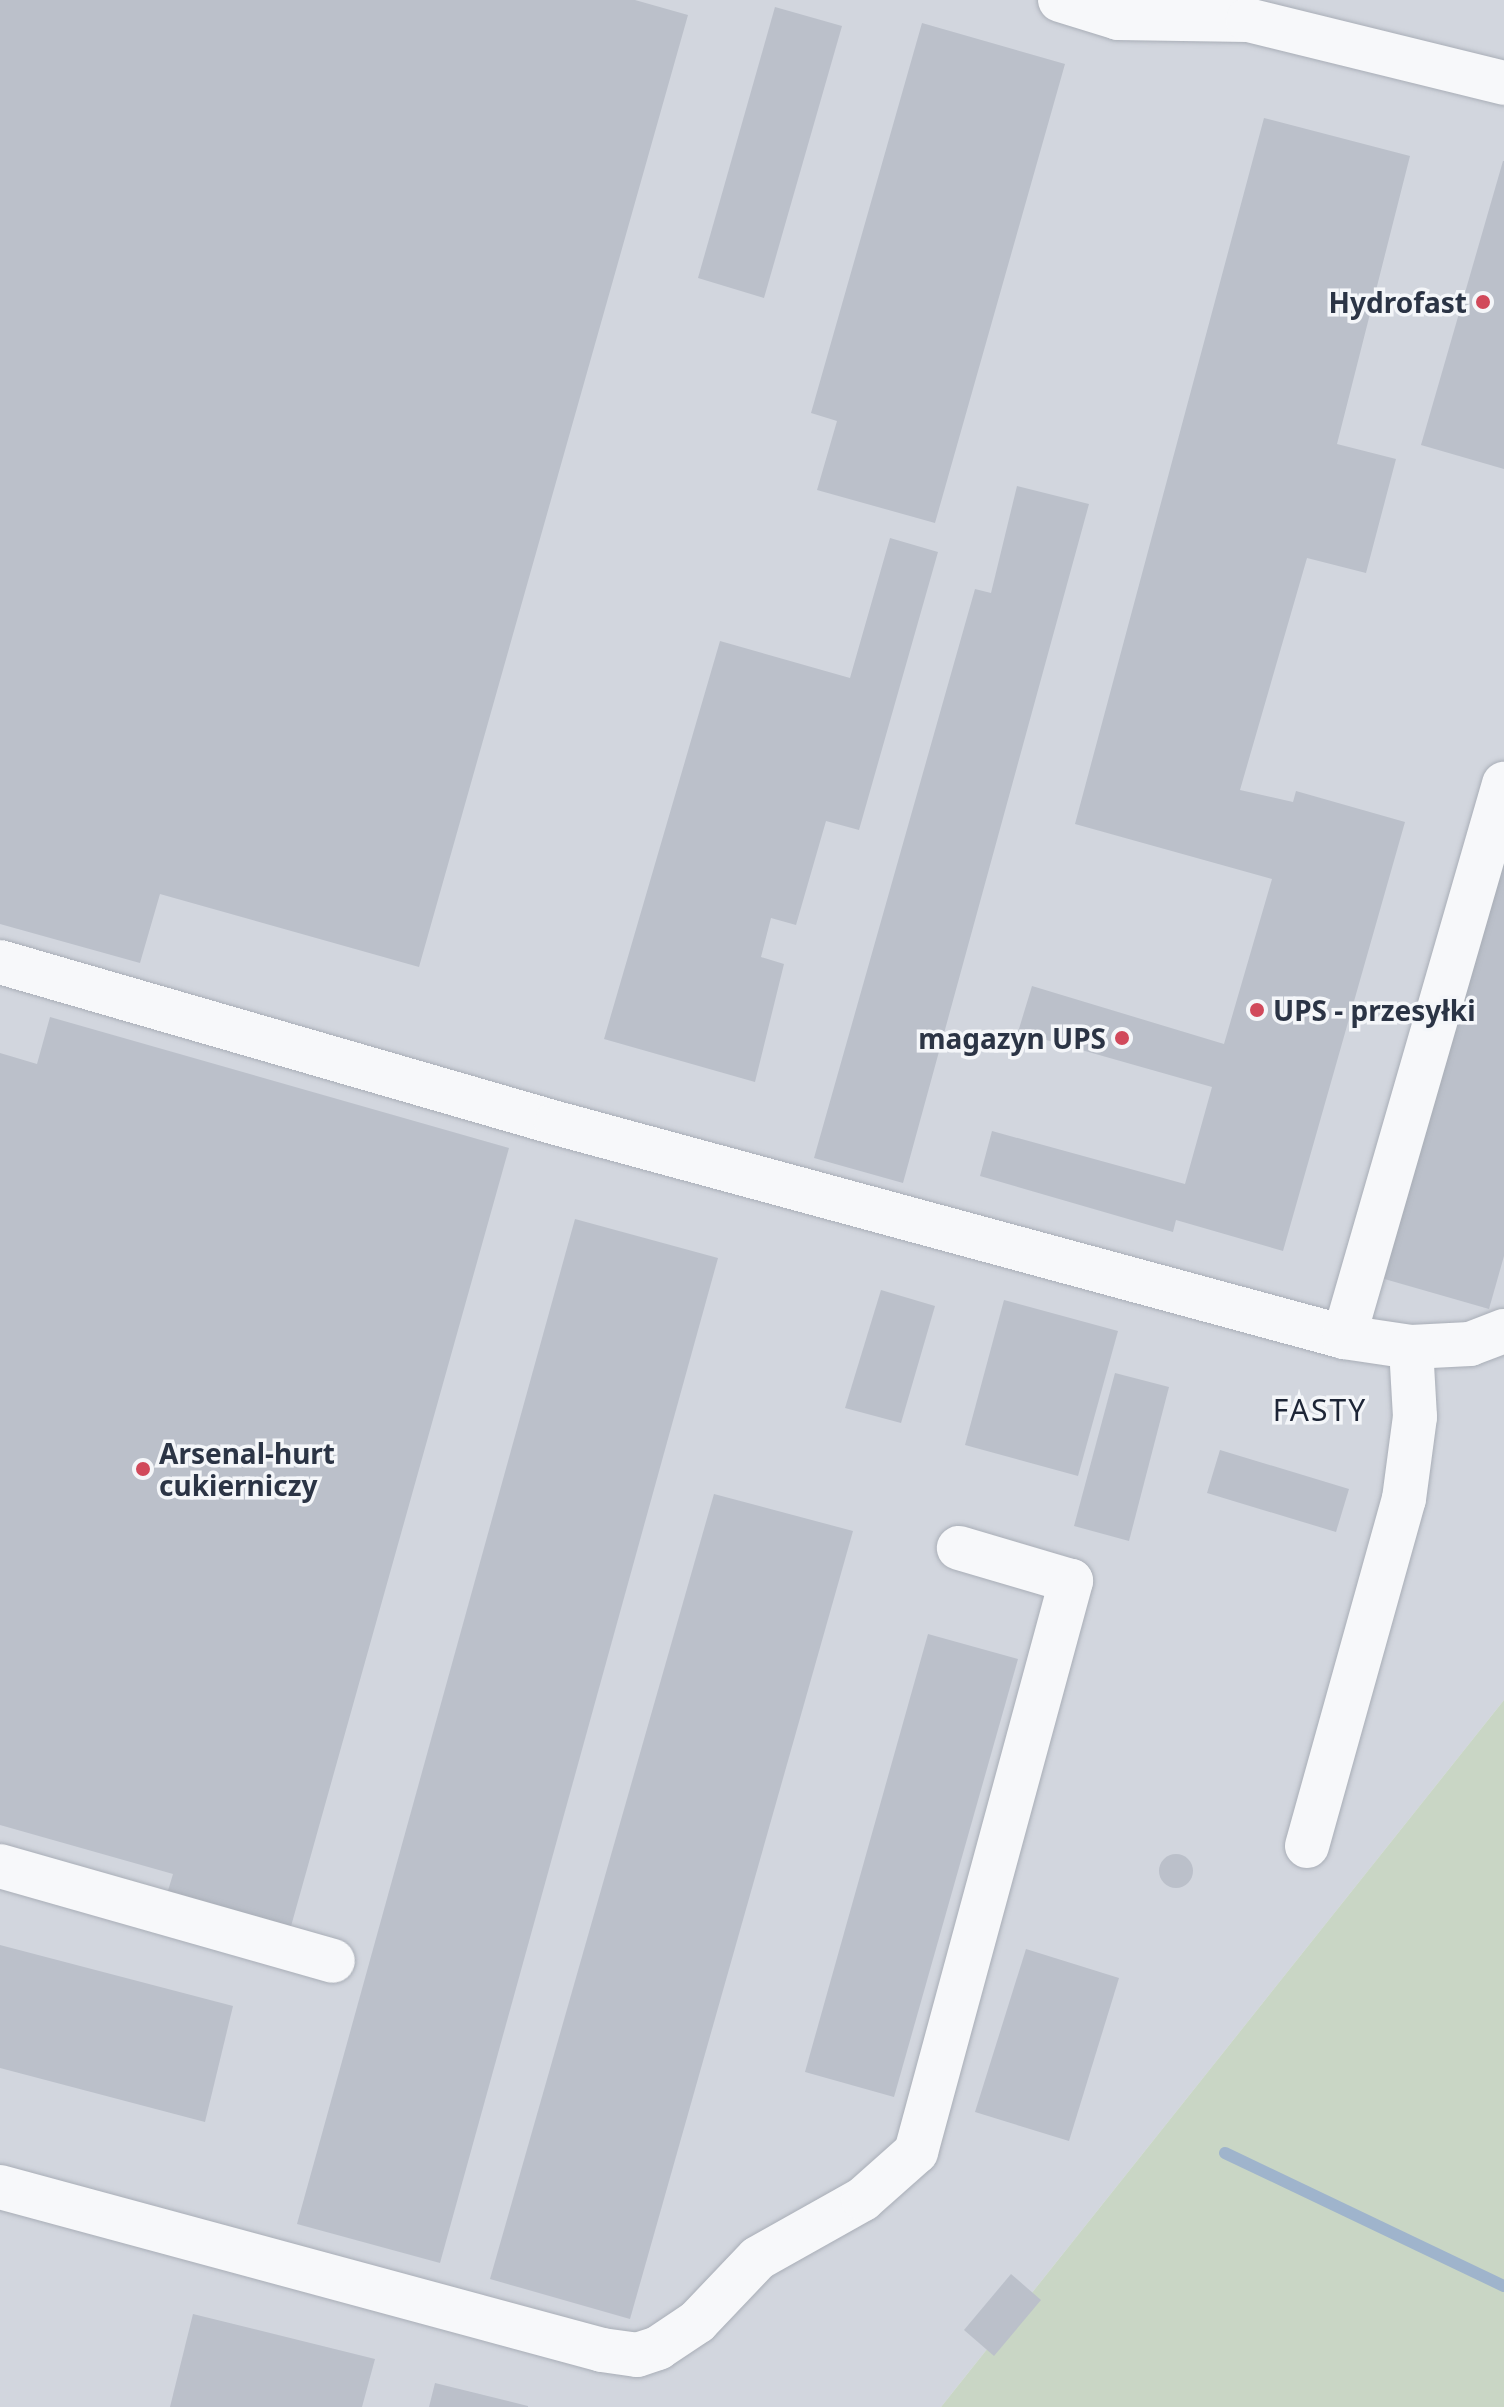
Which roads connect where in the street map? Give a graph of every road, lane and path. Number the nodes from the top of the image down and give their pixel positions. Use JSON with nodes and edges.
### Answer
{"nodes":[{"id":1,"x":1060,"y":0,"type":"edge"},
{"id":2,"x":1251,"y":10,"type":"edge"},
{"id":3,"x":1504,"y":83,"type":"edge"},
{"id":4,"x":1504,"y":784,"type":"edge"},
{"id":5,"x":0,"y":962,"type":"edge"},
{"id":6,"x":1504,"y":1331,"type":"edge"},
{"id":7,"x":1344,"y":1337,"type":"junction"},
{"id":8,"x":1411,"y":1347,"type":"junction"},
{"id":9,"x":959,"y":1548,"type":"dead end"},
{"id":10,"x":1307,"y":1846,"type":"dead end"},
{"id":11,"x":0,"y":1866,"type":"edge"},
{"id":12,"x":333,"y":1961,"type":"dead end"},
{"id":13,"x":0,"y":2187,"type":"edge"}],
"edges":[{"from":1,"to":2,"type":"lane"},
{"from":2,"to":3,"type":"lane"},
{"from":4,"to":7,"type":"lane"},
{"from":5,"to":7,"type":"lane"},
{"from":6,"to":8,"type":"lane"},
{"from":7,"to":8,"type":"lane"},
{"from":8,"to":10,"type":"lane"},
{"from":9,"to":13,"type":"lane"},
{"from":11,"to":12,"type":"lane"}]}
